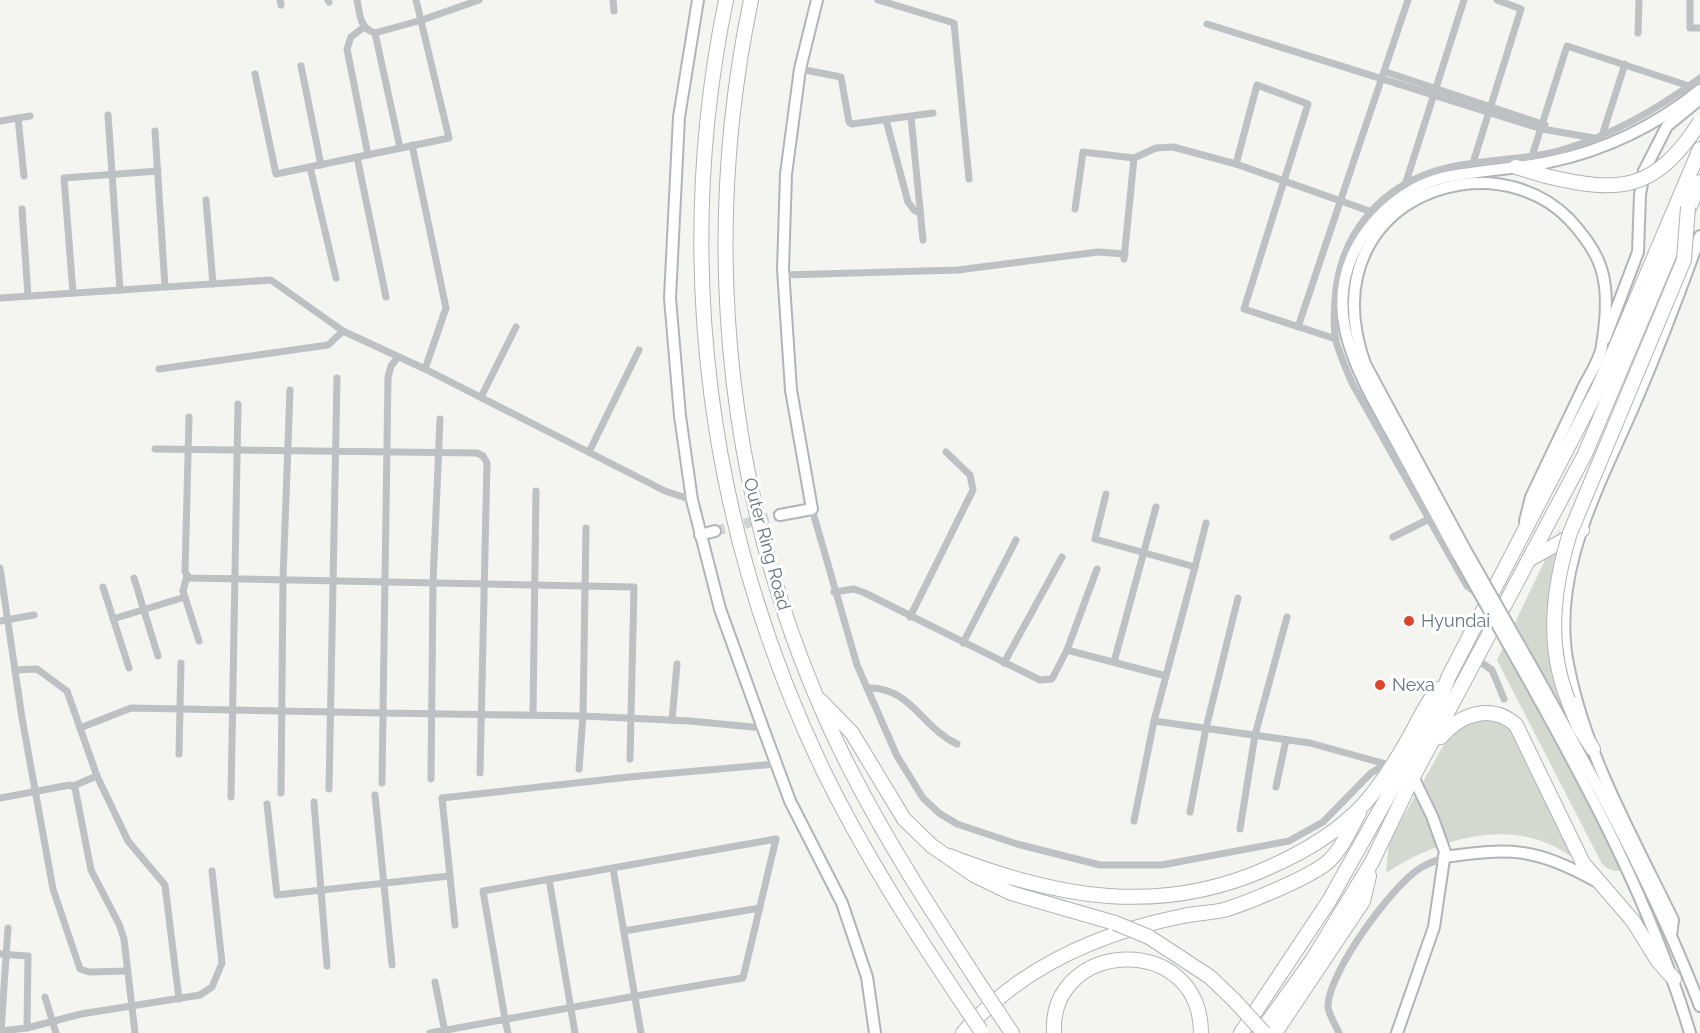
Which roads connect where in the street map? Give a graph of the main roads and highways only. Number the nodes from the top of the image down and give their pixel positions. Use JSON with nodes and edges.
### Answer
{"nodes":[{"id":1,"x":698,"y":0,"type":"edge"},
{"id":2,"x":726,"y":0,"type":"edge"},
{"id":3,"x":751,"y":0,"type":"edge"},
{"id":4,"x":817,"y":0,"type":"edge"},
{"id":5,"x":1695,"y":88,"type":"edge"},
{"id":6,"x":1700,"y":99,"type":"edge"},
{"id":7,"x":1700,"y":122,"type":"edge"},
{"id":8,"x":1700,"y":149,"type":"edge"},
{"id":9,"x":1516,"y":167,"type":"junction"},
{"id":10,"x":1700,"y":182,"type":"edge"},
{"id":11,"x":1688,"y":207,"type":"junction"},
{"id":12,"x":1700,"y":236,"type":"edge"},
{"id":13,"x":1602,"y":348,"type":"junction"},
{"id":14,"x":780,"y":515,"type":"tunnel mouth"},
{"id":15,"x":1582,"y":530,"type":"junction"},
{"id":16,"x":715,"y":531,"type":"tunnel mouth"},
{"id":17,"x":700,"y":535,"type":"junction"},
{"id":18,"x":1520,"y":538,"type":"junction"},
{"id":19,"x":1462,"y":553,"type":"junction"},
{"id":20,"x":1530,"y":559,"type":"junction"},
{"id":21,"x":1472,"y":633,"type":"junction"},
{"id":22,"x":1486,"y":640,"type":"junction"},
{"id":23,"x":1529,"y":672,"type":"junction"},
{"id":24,"x":1449,"y":676,"type":"junction"},
{"id":25,"x":815,"y":694,"type":"junction"},
{"id":26,"x":1593,"y":749,"type":"junction"},
{"id":27,"x":1425,"y":755,"type":"junction"},
{"id":28,"x":1413,"y":777,"type":"junction"},
{"id":29,"x":1364,"y":804,"type":"junction"},
{"id":30,"x":1444,"y":857,"type":"junction"},
{"id":31,"x":1372,"y":862,"type":"junction"},
{"id":32,"x":990,"y":877,"type":"junction"},
{"id":33,"x":1599,"y":882,"type":"junction"},
{"id":34,"x":1671,"y":935,"type":"junction"},
{"id":35,"x":1674,"y":979,"type":"junction"},
{"id":36,"x":1700,"y":1006,"type":"edge"},
{"id":37,"x":977,"y":1032,"type":"edge"},
{"id":38,"x":1244,"y":1032,"type":"edge"},
{"id":39,"x":875,"y":1033,"type":"edge"},
{"id":40,"x":963,"y":1033,"type":"edge"},
{"id":41,"x":1012,"y":1033,"type":"edge"},
{"id":42,"x":1054,"y":1033,"type":"edge"},
{"id":43,"x":1201,"y":1033,"type":"edge"},
{"id":44,"x":1262,"y":1033,"type":"edge"},
{"id":45,"x":1274,"y":1033,"type":"edge"},
{"id":46,"x":1397,"y":1033,"type":"edge"},
{"id":47,"x":1690,"y":1033,"type":"edge"}],
"edges":[{"from":1,"to":17,"type":"main road"},
{"from":2,"to":37,"type":"highway","name":"Outer Ring Road","bridge":true},
{"from":3,"to":25,"type":"highway","name":"Outer Ring Road"},
{"from":4,"to":14,"type":"main road"},
{"from":5,"to":9,"type":"main road"},
{"from":6,"to":13,"type":"main road"},
{"from":7,"to":9,"type":"highway","bridge":true},
{"from":8,"to":18,"type":"highway"},
{"from":9,"to":19,"type":"main road"},
{"from":10,"to":11,"type":"highway"},
{"from":11,"to":20,"type":"highway"},
{"from":11,"to":26,"type":"highway","bridge":true},
{"from":12,"to":15,"type":"main road"},
{"from":13,"to":18,"type":"main road"},
{"from":13,"to":19,"type":"main road"},
{"from":15,"to":20,"type":"highway"},
{"from":15,"to":26,"type":"main road"},
{"from":16,"to":17,"type":"main road"},
{"from":17,"to":39,"type":"main road"},
{"from":18,"to":21,"type":"highway"},
{"from":19,"to":23,"type":"main road","bridge":true},
{"from":20,"to":22,"type":"highway"},
{"from":21,"to":22,"type":"highway"},
{"from":21,"to":24,"type":"highway"},
{"from":22,"to":27,"type":"highway"},
{"from":23,"to":34,"type":"main road"},
{"from":23,"to":35,"type":"main road"},
{"from":24,"to":29,"type":"highway"},
{"from":24,"to":38,"type":"highway"},
{"from":25,"to":32,"type":"highway"},
{"from":25,"to":41,"type":"highway","name":"Outer Ring Road","bridge":true},
{"from":26,"to":34,"type":"main road"},
{"from":27,"to":28,"type":"highway"},
{"from":27,"to":33,"type":"highway"},
{"from":28,"to":30,"type":"main road"},
{"from":28,"to":31,"type":"highway"},
{"from":29,"to":32,"type":"highway"},
{"from":29,"to":40,"type":"highway"},
{"from":30,"to":33,"type":"main road"},
{"from":30,"to":46,"type":"main road"},
{"from":31,"to":44,"type":"highway"},
{"from":31,"to":45,"type":"highway"},
{"from":32,"to":44,"type":"highway","bridge":true},
{"from":33,"to":35,"type":"highway"},
{"from":34,"to":36,"type":"main road"},
{"from":35,"to":47,"type":"main road"},
{"from":42,"to":43,"type":"highway"}]}
